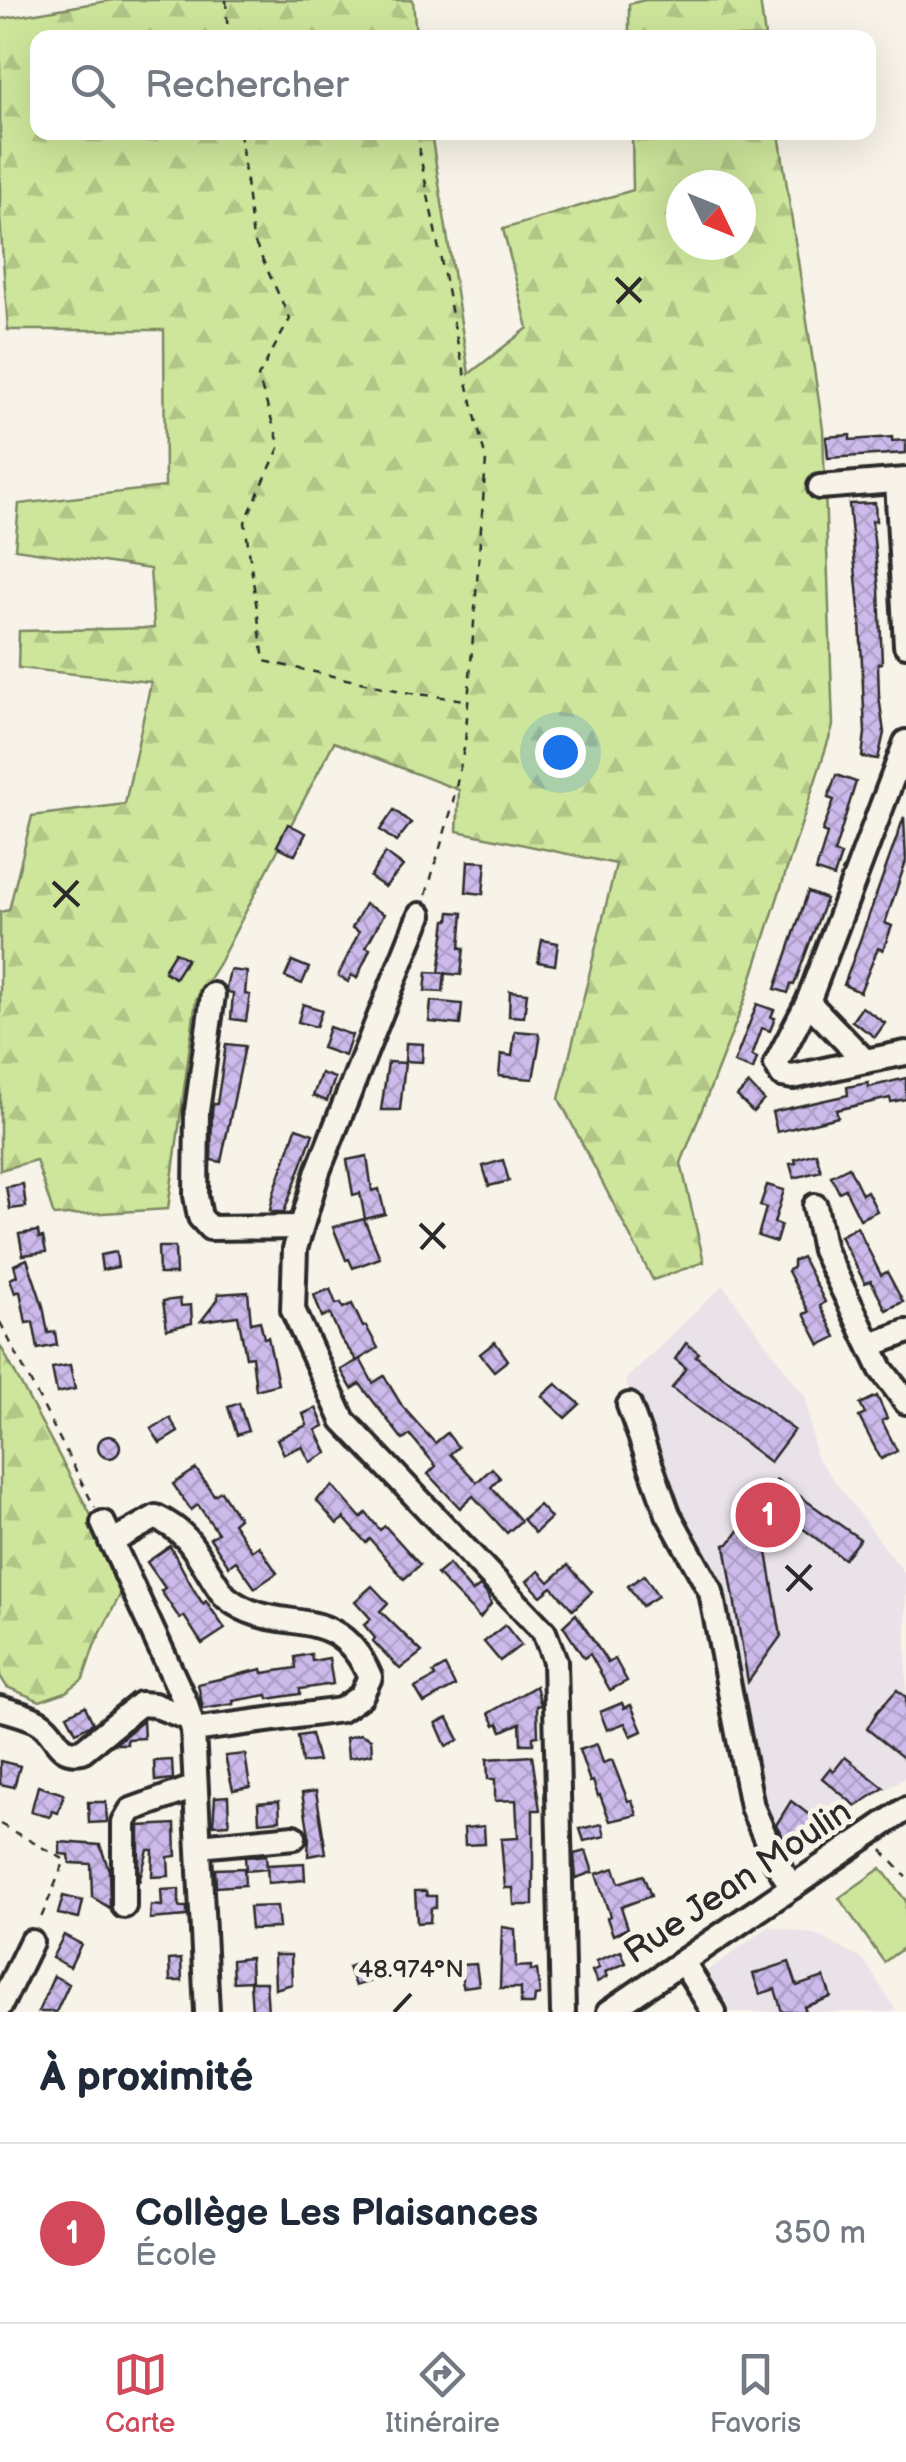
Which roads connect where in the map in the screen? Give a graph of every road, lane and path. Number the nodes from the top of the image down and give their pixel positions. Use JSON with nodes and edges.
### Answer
{"nodes":[{"id":1,"x":226,"y":0,"type":"edge"},
{"id":2,"x":228,"y":30,"type":"edge"},
{"id":3,"x":241,"y":140,"type":"edge"},
{"id":4,"x":419,"y":140,"type":"edge"},
{"id":5,"x":901,"y":480,"type":"edge"},
{"id":6,"x":820,"y":487,"type":"dead end"},
{"id":7,"x":906,"y":645,"type":"edge"},
{"id":8,"x":468,"y":700,"type":"junction"},
{"id":9,"x":906,"y":742,"type":"edge"},
{"id":10,"x":420,"y":915,"type":"joint"},
{"id":11,"x":213,"y":995,"type":"dead end"},
{"id":12,"x":808,"y":1002,"type":"junction"},
{"id":13,"x":906,"y":1053,"type":"edge"},
{"id":14,"x":865,"y":1061,"type":"junction"},
{"id":15,"x":815,"y":1206,"type":"dead end"},
{"id":16,"x":301,"y":1228,"type":"junction"},
{"id":17,"x":0,"y":1322,"type":"edge"},
{"id":18,"x":906,"y":1332,"type":"edge"},
{"id":19,"x":871,"y":1345,"type":"junction"},
{"id":20,"x":906,"y":1402,"type":"edge"},
{"id":21,"x":629,"y":1405,"type":"dead end"},
{"id":22,"x":107,"y":1532,"type":"junction"},
{"id":23,"x":0,"y":1708,"type":"edge"},
{"id":24,"x":192,"y":1725,"type":"junction"},
{"id":25,"x":195,"y":1787,"type":"junction"},
{"id":26,"x":906,"y":1809,"type":"edge"},
{"id":27,"x":0,"y":1824,"type":"edge"},
{"id":28,"x":868,"y":1834,"type":"junction"},
{"id":29,"x":293,"y":1835,"type":"dead end"},
{"id":30,"x":199,"y":1846,"type":"junction"},
{"id":31,"x":906,"y":1877,"type":"edge"},
{"id":32,"x":792,"y":1887,"type":"junction"},
{"id":33,"x":124,"y":1906,"type":"dead end"},
{"id":34,"x":30,"y":1942,"type":"joint"},
{"id":35,"x":684,"y":1962,"type":"junction"},
{"id":36,"x":0,"y":2006,"type":"edge"},
{"id":37,"x":207,"y":2012,"type":"edge"},
{"id":38,"x":563,"y":2012,"type":"edge"},
{"id":39,"x":609,"y":2012,"type":"edge"},
{"id":40,"x":714,"y":2012,"type":"edge"}],
"edges":[{"from":1,"to":2,"type":"path"},
{"from":3,"to":8,"type":"path"},
{"from":4,"to":8,"type":"path"},
{"from":5,"to":6,"type":"street"},
{"from":5,"to":7,"type":"street"},
{"from":8,"to":10,"type":"path"},
{"from":9,"to":12,"type":"street"},
{"from":10,"to":16,"type":"street"},
{"from":11,"to":16,"type":"street"},
{"from":12,"to":14,"type":"street"},
{"from":12,"to":14,"type":"street"},
{"from":13,"to":14,"type":"street"},
{"from":15,"to":19,"type":"street"},
{"from":16,"to":38,"type":"street"},
{"from":17,"to":22,"type":"path"},
{"from":18,"to":19,"type":"street"},
{"from":19,"to":20,"type":"street"},
{"from":21,"to":32,"type":"street"},
{"from":22,"to":24,"type":"street"},
{"from":22,"to":24,"type":"street"},
{"from":23,"to":24,"type":"street"},
{"from":24,"to":25,"type":"street"},
{"from":25,"to":30,"type":"street"},
{"from":25,"to":33,"type":"street"},
{"from":26,"to":28,"type":"street","name":"Rue Jean Moulin"},
{"from":27,"to":34,"type":"path"},
{"from":28,"to":31,"type":"path"},
{"from":28,"to":32,"type":"street","name":"Rue Jean Moulin"},
{"from":29,"to":30,"type":"street"},
{"from":30,"to":37,"type":"street"},
{"from":32,"to":35,"type":"street","name":"Rue Jean Moulin"},
{"from":34,"to":36,"type":"street"},
{"from":35,"to":39,"type":"street","name":"Rue Jean Moulin"},
{"from":35,"to":40,"type":"street"}]}
